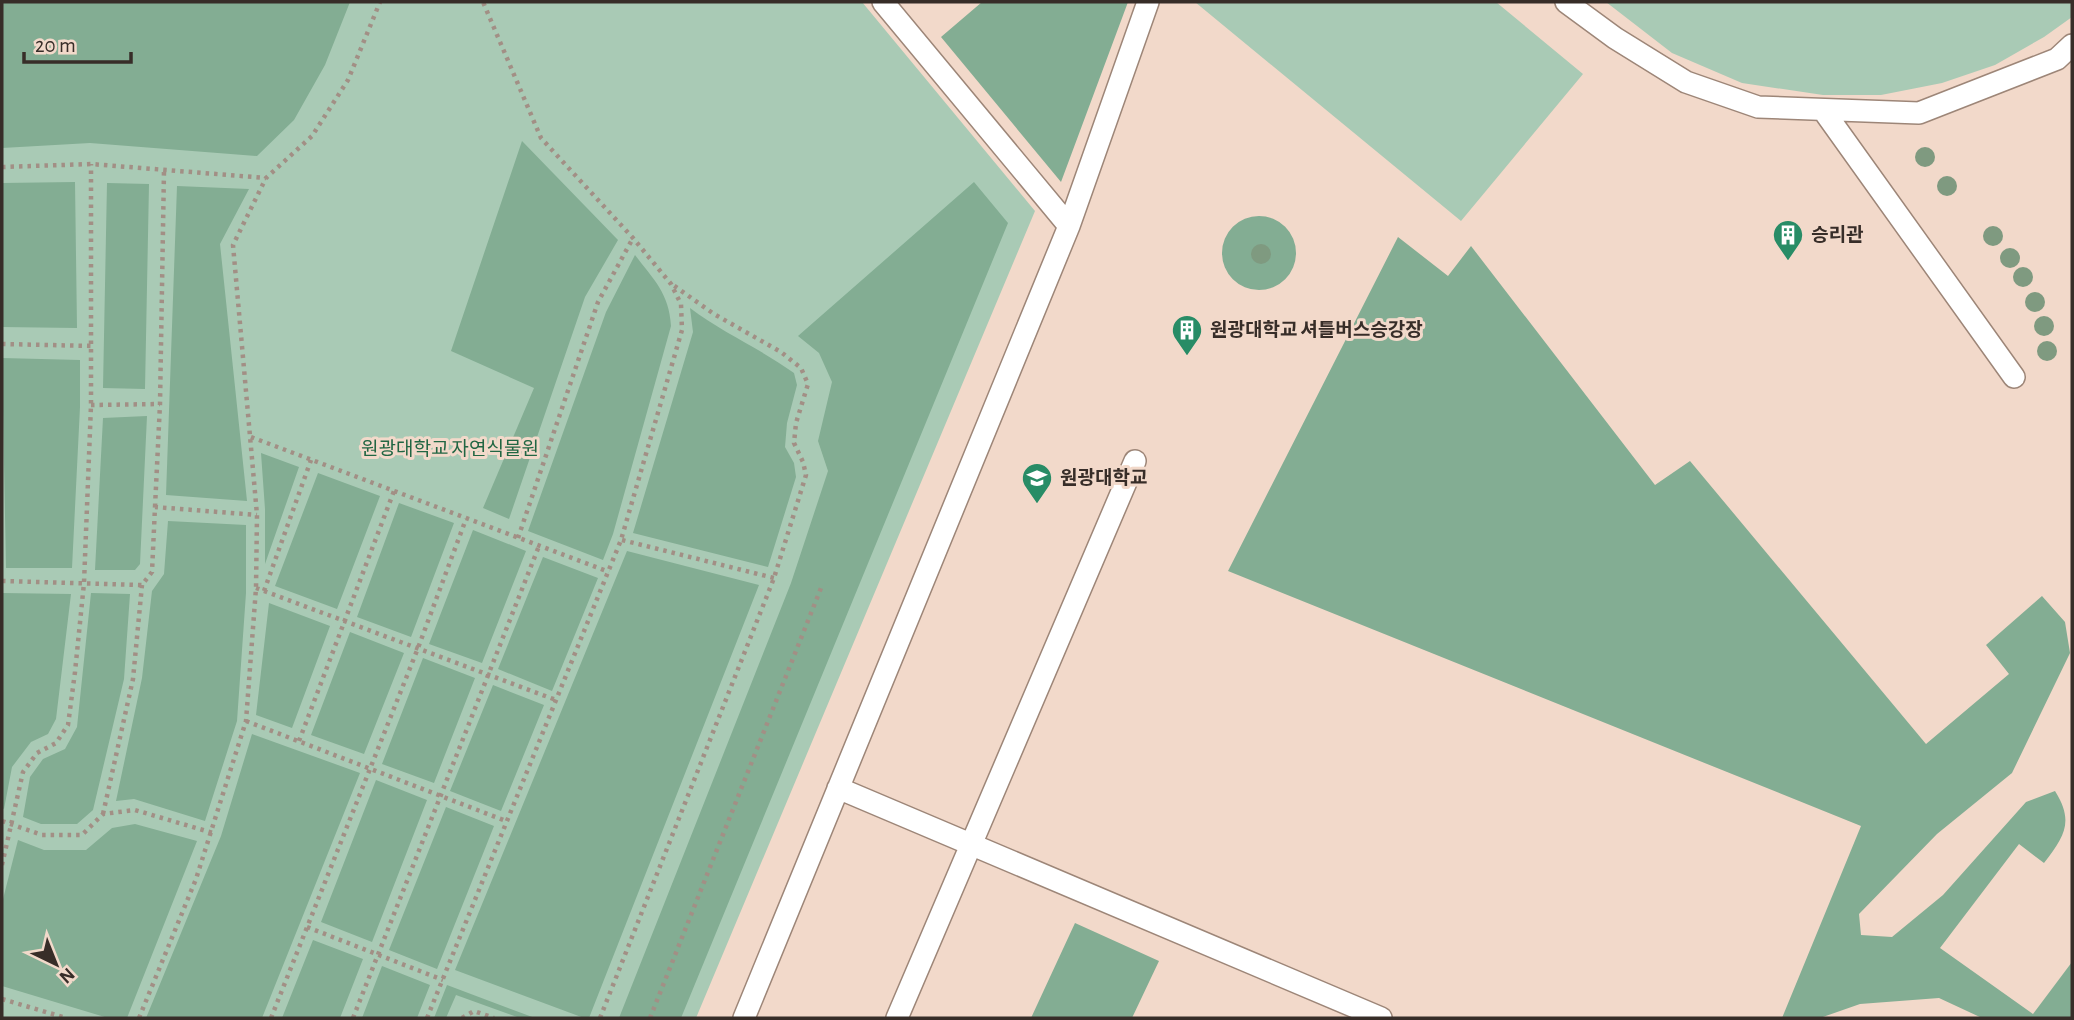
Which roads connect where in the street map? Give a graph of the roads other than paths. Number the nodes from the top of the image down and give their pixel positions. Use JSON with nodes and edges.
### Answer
{"nodes":[{"id":1,"x":883,"y":2,"type":"edge"},
{"id":2,"x":1148,"y":2,"type":"edge"},
{"id":3,"x":1566,"y":2,"type":"edge"},
{"id":4,"x":2072,"y":45,"type":"edge"},
{"id":5,"x":1824,"y":110,"type":"junction"},
{"id":6,"x":1069,"y":226,"type":"junction"},
{"id":7,"x":2014,"y":377,"type":"dead end"},
{"id":8,"x":1135,"y":461,"type":"dead end"},
{"id":9,"x":838,"y":789,"type":"junction"},
{"id":10,"x":971,"y":845,"type":"junction"},
{"id":11,"x":744,"y":1018,"type":"edge"},
{"id":12,"x":897,"y":1018,"type":"edge"},
{"id":13,"x":1381,"y":1018,"type":"edge"}],
"edges":[{"from":1,"to":6,"type":"lane"},
{"from":2,"to":6,"type":"lane"},
{"from":3,"to":5,"type":"lane"},
{"from":4,"to":5,"type":"lane"},
{"from":5,"to":7,"type":"lane"},
{"from":6,"to":9,"type":"lane"},
{"from":8,"to":10,"type":"lane"},
{"from":9,"to":10,"type":"lane"},
{"from":9,"to":11,"type":"lane"},
{"from":10,"to":12,"type":"lane"},
{"from":10,"to":13,"type":"lane"}]}
